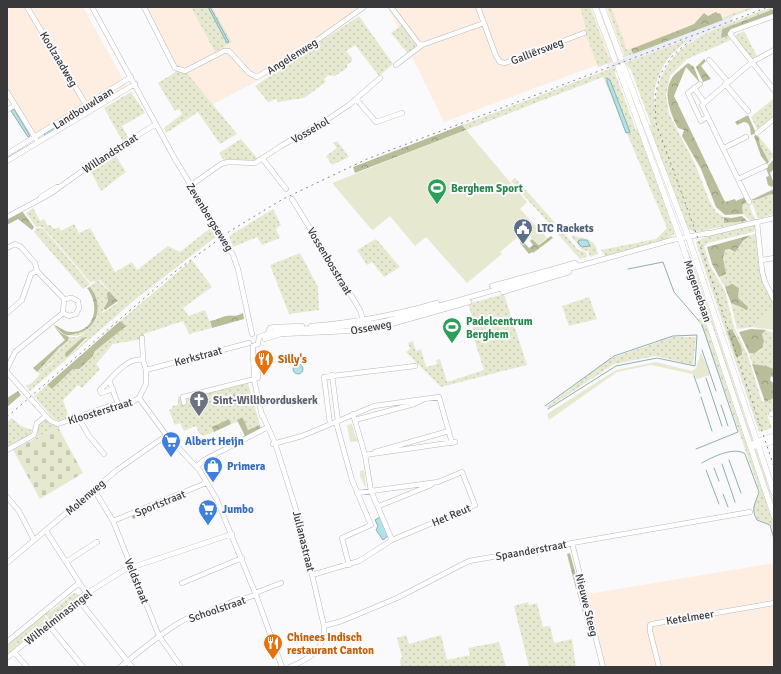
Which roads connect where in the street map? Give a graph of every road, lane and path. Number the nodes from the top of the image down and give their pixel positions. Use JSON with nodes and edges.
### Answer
{"nodes":[{"id":1,"x":27,"y":7,"type":"edge"},
{"id":2,"x":92,"y":7,"type":"edge"},
{"id":3,"x":144,"y":7,"type":"edge"},
{"id":4,"x":364,"y":7,"type":"edge"},
{"id":5,"x":391,"y":7,"type":"edge"},
{"id":6,"x":478,"y":7,"type":"edge"},
{"id":7,"x":595,"y":7,"type":"edge"},
{"id":8,"x":602,"y":7,"type":"edge"},
{"id":9,"x":774,"y":16,"type":"edge"},
{"id":10,"x":484,"y":23,"type":"junction"},
{"id":11,"x":584,"y":33,"type":"dead end"},
{"id":12,"x":422,"y":45,"type":"junction"},
{"id":13,"x":774,"y":50,"type":"edge"},
{"id":14,"x":708,"y":60,"type":"dead end"},
{"id":15,"x":752,"y":62,"type":"junction"},
{"id":16,"x":396,"y":65,"type":"dead end"},
{"id":17,"x":130,"y":78,"type":"junction"},
{"id":18,"x":380,"y":78,"type":"dead end"},
{"id":19,"x":727,"y":83,"type":"junction"},
{"id":20,"x":700,"y":84,"type":"dead end"},
{"id":21,"x":134,"y":85,"type":"junction"},
{"id":22,"x":694,"y":88,"type":"junction"},
{"id":23,"x":774,"y":90,"type":"edge"},
{"id":24,"x":7,"y":92,"type":"edge"},
{"id":25,"x":356,"y":99,"type":"junction"},
{"id":26,"x":704,"y":102,"type":"junction"},
{"id":27,"x":15,"y":105,"type":"junction"},
{"id":28,"x":87,"y":106,"type":"junction"},
{"id":29,"x":7,"y":110,"type":"edge"},
{"id":30,"x":90,"y":111,"type":"junction"},
{"id":31,"x":748,"y":111,"type":"dead end"},
{"id":32,"x":402,"y":113,"type":"dead end"},
{"id":33,"x":707,"y":117,"type":"junction"},
{"id":34,"x":774,"y":119,"type":"edge"},
{"id":35,"x":156,"y":124,"type":"junction"},
{"id":36,"x":758,"y":133,"type":"dead end"},
{"id":37,"x":35,"y":137,"type":"junction"},
{"id":38,"x":746,"y":137,"type":"dead end"},
{"id":39,"x":38,"y":142,"type":"junction"},
{"id":40,"x":724,"y":148,"type":"junction"},
{"id":41,"x":7,"y":154,"type":"edge"},
{"id":42,"x":262,"y":158,"type":"junction"},
{"id":43,"x":7,"y":161,"type":"edge"},
{"id":44,"x":766,"y":166,"type":"dead end"},
{"id":45,"x":738,"y":179,"type":"junction"},
{"id":46,"x":190,"y":186,"type":"junction"},
{"id":47,"x":286,"y":189,"type":"dead end"},
{"id":48,"x":292,"y":199,"type":"dead end"},
{"id":49,"x":749,"y":202,"type":"dead end"},
{"id":50,"x":7,"y":217,"type":"edge"},
{"id":51,"x":774,"y":218,"type":"edge"},
{"id":52,"x":757,"y":222,"type":"junction"},
{"id":53,"x":689,"y":238,"type":"junction"},
{"id":54,"x":681,"y":240,"type":"junction"},
{"id":55,"x":7,"y":248,"type":"edge"},
{"id":56,"x":774,"y":258,"type":"edge"},
{"id":57,"x":762,"y":260,"type":"junction"},
{"id":58,"x":579,"y":266,"type":"junction"},
{"id":59,"x":37,"y":271,"type":"junction"},
{"id":60,"x":492,"y":286,"type":"dead end"},
{"id":61,"x":501,"y":286,"type":"junction"},
{"id":62,"x":64,"y":300,"type":"junction"},
{"id":63,"x":774,"y":300,"type":"edge"},
{"id":64,"x":465,"y":302,"type":"junction"},
{"id":65,"x":7,"y":313,"type":"edge"},
{"id":66,"x":62,"y":313,"type":"junction"},
{"id":67,"x":364,"y":323,"type":"junction"},
{"id":68,"x":268,"y":333,"type":"junction"},
{"id":69,"x":275,"y":333,"type":"junction"},
{"id":70,"x":252,"y":334,"type":"junction"},
{"id":71,"x":259,"y":337,"type":"junction"},
{"id":72,"x":142,"y":338,"type":"dead end"},
{"id":73,"x":265,"y":339,"type":"dead end"},
{"id":74,"x":251,"y":344,"type":"junction"},
{"id":75,"x":143,"y":360,"type":"junction"},
{"id":76,"x":415,"y":366,"type":"dead end"},
{"id":77,"x":146,"y":370,"type":"junction"},
{"id":78,"x":7,"y":371,"type":"edge"},
{"id":79,"x":332,"y":375,"type":"junction"},
{"id":80,"x":110,"y":380,"type":"junction"},
{"id":81,"x":254,"y":380,"type":"junction"},
{"id":82,"x":113,"y":389,"type":"junction"},
{"id":83,"x":139,"y":398,"type":"junction"},
{"id":84,"x":424,"y":399,"type":"junction"},
{"id":85,"x":184,"y":403,"type":"dead end"},
{"id":86,"x":118,"y":404,"type":"junction"},
{"id":87,"x":353,"y":414,"type":"junction"},
{"id":88,"x":46,"y":416,"type":"junction"},
{"id":89,"x":78,"y":417,"type":"junction"},
{"id":90,"x":355,"y":420,"type":"junction"},
{"id":91,"x":337,"y":421,"type":"junction"},
{"id":92,"x":330,"y":424,"type":"junction"},
{"id":93,"x":267,"y":427,"type":"junction"},
{"id":94,"x":449,"y":431,"type":"junction"},
{"id":95,"x":167,"y":435,"type":"junction"},
{"id":96,"x":774,"y":436,"type":"edge"},
{"id":97,"x":774,"y":441,"type":"edge"},
{"id":98,"x":274,"y":444,"type":"junction"},
{"id":99,"x":758,"y":444,"type":"junction"},
{"id":100,"x":751,"y":446,"type":"junction"},
{"id":101,"x":7,"y":450,"type":"edge"},
{"id":102,"x":104,"y":454,"type":"dead end"},
{"id":103,"x":371,"y":454,"type":"junction"},
{"id":104,"x":365,"y":455,"type":"junction"},
{"id":105,"x":196,"y":467,"type":"junction"},
{"id":106,"x":206,"y":482,"type":"junction"},
{"id":107,"x":438,"y":482,"type":"junction"},
{"id":108,"x":371,"y":491,"type":"junction"},
{"id":109,"x":96,"y":493,"type":"dead end"},
{"id":110,"x":357,"y":493,"type":"junction"},
{"id":111,"x":774,"y":493,"type":"edge"},
{"id":112,"x":7,"y":497,"type":"edge"},
{"id":113,"x":379,"y":506,"type":"junction"},
{"id":114,"x":750,"y":512,"type":"dead end"},
{"id":115,"x":774,"y":516,"type":"edge"},
{"id":116,"x":113,"y":522,"type":"junction"},
{"id":117,"x":46,"y":531,"type":"junction"},
{"id":118,"x":232,"y":534,"type":"junction"},
{"id":119,"x":34,"y":540,"type":"junction"},
{"id":120,"x":392,"y":540,"type":"junction"},
{"id":121,"x":97,"y":542,"type":"dead end"},
{"id":122,"x":572,"y":543,"type":"junction"},
{"id":123,"x":242,"y":558,"type":"junction"},
{"id":124,"x":66,"y":562,"type":"junction"},
{"id":125,"x":7,"y":563,"type":"edge"},
{"id":126,"x":349,"y":565,"type":"junction"},
{"id":127,"x":131,"y":567,"type":"junction"},
{"id":128,"x":312,"y":575,"type":"junction"},
{"id":129,"x":80,"y":583,"type":"junction"},
{"id":130,"x":182,"y":583,"type":"dead end"},
{"id":131,"x":281,"y":584,"type":"dead end"},
{"id":132,"x":86,"y":593,"type":"junction"},
{"id":133,"x":255,"y":594,"type":"junction"},
{"id":134,"x":78,"y":599,"type":"junction"},
{"id":135,"x":774,"y":603,"type":"edge"},
{"id":136,"x":48,"y":624,"type":"junction"},
{"id":137,"x":324,"y":626,"type":"junction"},
{"id":138,"x":159,"y":636,"type":"junction"},
{"id":139,"x":7,"y":642,"type":"edge"},
{"id":140,"x":14,"y":652,"type":"junction"},
{"id":141,"x":7,"y":658,"type":"edge"},
{"id":142,"x":127,"y":661,"type":"junction"},
{"id":143,"x":299,"y":665,"type":"edge"},
{"id":144,"x":27,"y":667,"type":"edge"},
{"id":145,"x":83,"y":667,"type":"edge"},
{"id":146,"x":120,"y":667,"type":"edge"},
{"id":147,"x":132,"y":667,"type":"edge"},
{"id":148,"x":181,"y":667,"type":"edge"},
{"id":149,"x":282,"y":667,"type":"edge"},
{"id":150,"x":290,"y":667,"type":"edge"},
{"id":151,"x":602,"y":667,"type":"edge"},
{"id":152,"x":659,"y":667,"type":"edge"}],
"edges":[{"from":1,"to":28,"type":"street","name":"Koolzaadweg"},
{"from":2,"to":17,"type":"street","name":"Zevenbergseweg"},
{"from":3,"to":4,"type":"street","name":"Angelenweg"},
{"from":5,"to":12,"type":"street"},
{"from":6,"to":10,"type":"street","name":"Galliërsweg"},
{"from":7,"to":8,"type":"main road"},
{"from":9,"to":15,"type":"street"},
{"from":10,"to":11,"type":"street","name":"Galliërsweg"},
{"from":10,"to":12,"type":"street"},
{"from":12,"to":16,"type":"street"},
{"from":13,"to":15,"type":"street"},
{"from":14,"to":19,"type":"street"},
{"from":15,"to":19,"type":"street"},
{"from":15,"to":23,"type":"street"},
{"from":17,"to":21,"type":"street","name":"Zevenbergseweg"},
{"from":17,"to":28,"type":"street","name":"Landbouwlaan"},
{"from":18,"to":25,"type":"street","name":"Vossehol"},
{"from":19,"to":26,"type":"street"},
{"from":19,"to":31,"type":"street"},
{"from":20,"to":22,"type":"street"},
{"from":21,"to":30,"type":"street","name":"Landbouwlaan"},
{"from":21,"to":35,"type":"street","name":"Zevenbergseweg"},
{"from":22,"to":26,"type":"street"},
{"from":22,"to":33,"type":"street"},
{"from":24,"to":27,"type":"street"},
{"from":25,"to":32,"type":"street"},
{"from":25,"to":42,"type":"street","name":"Vossehol"},
{"from":26,"to":33,"type":"street"},
{"from":27,"to":29,"type":"street"},
{"from":27,"to":37,"type":"street"},
{"from":28,"to":30,"type":"street","name":"Koolzaadweg"},
{"from":28,"to":37,"type":"street","name":"Landbouwlaan"},
{"from":30,"to":39,"type":"street","name":"Landbouwlaan"},
{"from":33,"to":40,"type":"street"},
{"from":34,"to":36,"type":"street"},
{"from":35,"to":46,"type":"street","name":"Zevenbergseweg"},
{"from":35,"to":50,"type":"street","name":"Willandstraat"},
{"from":37,"to":39,"type":"street"},
{"from":37,"to":41,"type":"street","name":"Landbouwlaan"},
{"from":38,"to":40,"type":"street"},
{"from":39,"to":43,"type":"street","name":"Landbouwlaan"},
{"from":40,"to":45,"type":"street"},
{"from":42,"to":46,"type":"street","name":"Vossehol"},
{"from":42,"to":47,"type":"street"},
{"from":44,"to":45,"type":"street"},
{"from":45,"to":49,"type":"street"},
{"from":46,"to":70,"type":"street","name":"Zevenbergseweg"},
{"from":48,"to":67,"type":"street","name":"Vossenbosstraat"},
{"from":51,"to":52,"type":"street","name":"Osseweg"},
{"from":52,"to":53,"type":"street","name":"Osseweg"},
{"from":52,"to":57,"type":"street"},
{"from":53,"to":54,"type":"street","name":"Osseweg"},
{"from":53,"to":54,"type":"main road","name":"Megensebaan"},
{"from":53,"to":99,"type":"main road","name":"Megensebaan"},
{"from":54,"to":58,"type":"street","name":"Osseweg"},
{"from":54,"to":100,"type":"main road","name":"Megensebaan"},
{"from":55,"to":59,"type":"street"},
{"from":56,"to":57,"type":"street"},
{"from":57,"to":63,"type":"street"},
{"from":58,"to":61,"type":"street","name":"Osseweg"},
{"from":58,"to":61,"type":"street","name":"Osseweg"},
{"from":59,"to":62,"type":"street"},
{"from":59,"to":65,"type":"street"},
{"from":60,"to":61,"type":"street","name":"Osseweg"},
{"from":61,"to":64,"type":"street","name":"Osseweg"},
{"from":62,"to":66,"type":"street"},
{"from":62,"to":66,"type":"street"},
{"from":64,"to":67,"type":"street","name":"Osseweg"},
{"from":64,"to":69,"type":"street","name":"Osseweg"},
{"from":66,"to":78,"type":"street"},
{"from":67,"to":68,"type":"street","name":"Osseweg"},
{"from":67,"to":69,"type":"street","name":"Osseweg"},
{"from":68,"to":69,"type":"street","name":"Osseweg"},
{"from":68,"to":71,"type":"street","name":"Osseweg"},
{"from":69,"to":73,"type":"street","name":"Osseweg"},
{"from":70,"to":71,"type":"street"},
{"from":70,"to":74,"type":"street"},
{"from":71,"to":74,"type":"street"},
{"from":72,"to":75,"type":"street"},
{"from":74,"to":77,"type":"street","name":"Kerkstraat"},
{"from":74,"to":81,"type":"street","name":"Julianastraat"},
{"from":75,"to":77,"type":"street"},
{"from":75,"to":80,"type":"street"},
{"from":76,"to":79,"type":"street"},
{"from":77,"to":83,"type":"street"},
{"from":78,"to":88,"type":"street"},
{"from":79,"to":91,"type":"street"},
{"from":79,"to":92,"type":"street"},
{"from":80,"to":82,"type":"street"},
{"from":80,"to":82,"type":"street"},
{"from":81,"to":85,"type":"street"},
{"from":81,"to":93,"type":"street","name":"Julianastraat"},
{"from":82,"to":86,"type":"street"},
{"from":83,"to":86,"type":"street","name":"Kloosterstraat"},
{"from":83,"to":95,"type":"street"},
{"from":84,"to":87,"type":"street"},
{"from":84,"to":90,"type":"street"},
{"from":84,"to":94,"type":"street"},
{"from":86,"to":89,"type":"street","name":"Kloosterstraat"},
{"from":87,"to":90,"type":"street"},
{"from":87,"to":91,"type":"street"},
{"from":88,"to":89,"type":"street","name":"Kloosterstraat"},
{"from":88,"to":101,"type":"street"},
{"from":89,"to":102,"type":"street"},
{"from":90,"to":104,"type":"street"},
{"from":91,"to":92,"type":"street"},
{"from":91,"to":110,"type":"street"},
{"from":92,"to":98,"type":"street"},
{"from":93,"to":98,"type":"street","name":"Julianastraat"},
{"from":93,"to":105,"type":"street"},
{"from":94,"to":103,"type":"street"},
{"from":94,"to":103,"type":"street"},
{"from":95,"to":105,"type":"street"},
{"from":95,"to":117,"type":"street","name":"Molenweg"},
{"from":96,"to":99,"type":"main road"},
{"from":97,"to":99,"type":"main road"},
{"from":98,"to":128,"type":"street","name":"Julianastraat"},
{"from":99,"to":100,"type":"main road"},
{"from":99,"to":111,"type":"main road","name":"Megensebaan"},
{"from":100,"to":115,"type":"main road","name":"Megensebaan"},
{"from":103,"to":104,"type":"street"},
{"from":104,"to":108,"type":"street"},
{"from":105,"to":106,"type":"street"},
{"from":106,"to":116,"type":"street","name":"Sportstraat"},
{"from":106,"to":118,"type":"street"},
{"from":107,"to":108,"type":"street","name":"Het Reut"},
{"from":107,"to":113,"type":"street","name":"Het Reut"},
{"from":107,"to":120,"type":"street","name":"Het Reut"},
{"from":108,"to":110,"type":"street","name":"Het Reut"},
{"from":108,"to":113,"type":"street"},
{"from":109,"to":116,"type":"street","name":"Veldstraat"},
{"from":110,"to":126,"type":"street"},
{"from":112,"to":119,"type":"street"},
{"from":113,"to":120,"type":"street"},
{"from":114,"to":122,"type":"street","name":"Spaanderstraat"},
{"from":116,"to":127,"type":"street","name":"Veldstraat"},
{"from":117,"to":119,"type":"street","name":"Molenweg"},
{"from":117,"to":124,"type":"street"},
{"from":118,"to":123,"type":"street"},
{"from":118,"to":127,"type":"street","name":"Wilhelminasingel"},
{"from":119,"to":125,"type":"street","name":"Molenweg"},
{"from":120,"to":126,"type":"street","name":"Het Reut"},
{"from":121,"to":124,"type":"street"},
{"from":122,"to":137,"type":"street","name":"Spaanderstraat"},
{"from":122,"to":151,"type":"street","name":"Nieuwe Steeg"},
{"from":123,"to":130,"type":"street"},
{"from":123,"to":133,"type":"street"},
{"from":124,"to":129,"type":"street"},
{"from":126,"to":128,"type":"street","name":"Het Reut"},
{"from":127,"to":132,"type":"street","name":"Wilhelminasingel"},
{"from":127,"to":138,"type":"street","name":"Veldstraat"},
{"from":128,"to":137,"type":"street","name":"Julianastraat"},
{"from":129,"to":132,"type":"street"},
{"from":129,"to":139,"type":"street","name":"Wilhelminasingel"},
{"from":131,"to":133,"type":"street","name":"Schoolstraat"},
{"from":132,"to":134,"type":"street","name":"Wilhelminasingel"},
{"from":133,"to":138,"type":"street","name":"Schoolstraat"},
{"from":133,"to":149,"type":"street"},
{"from":134,"to":136,"type":"street","name":"Wilhelminasingel"},
{"from":134,"to":142,"type":"street"},
{"from":135,"to":152,"type":"street","name":"Ketelmeer"},
{"from":136,"to":140,"type":"street","name":"Wilhelminasingel"},
{"from":136,"to":145,"type":"street"},
{"from":137,"to":143,"type":"street"},
{"from":138,"to":142,"type":"street","name":"Schoolstraat"},
{"from":138,"to":148,"type":"street","name":"Veldstraat"},
{"from":140,"to":141,"type":"street","name":"Wilhelminasingel"},
{"from":140,"to":144,"type":"street"},
{"from":142,"to":146,"type":"street","name":"Schoolstraat"},
{"from":142,"to":147,"type":"street"},
{"from":143,"to":150,"type":"street"}]}
